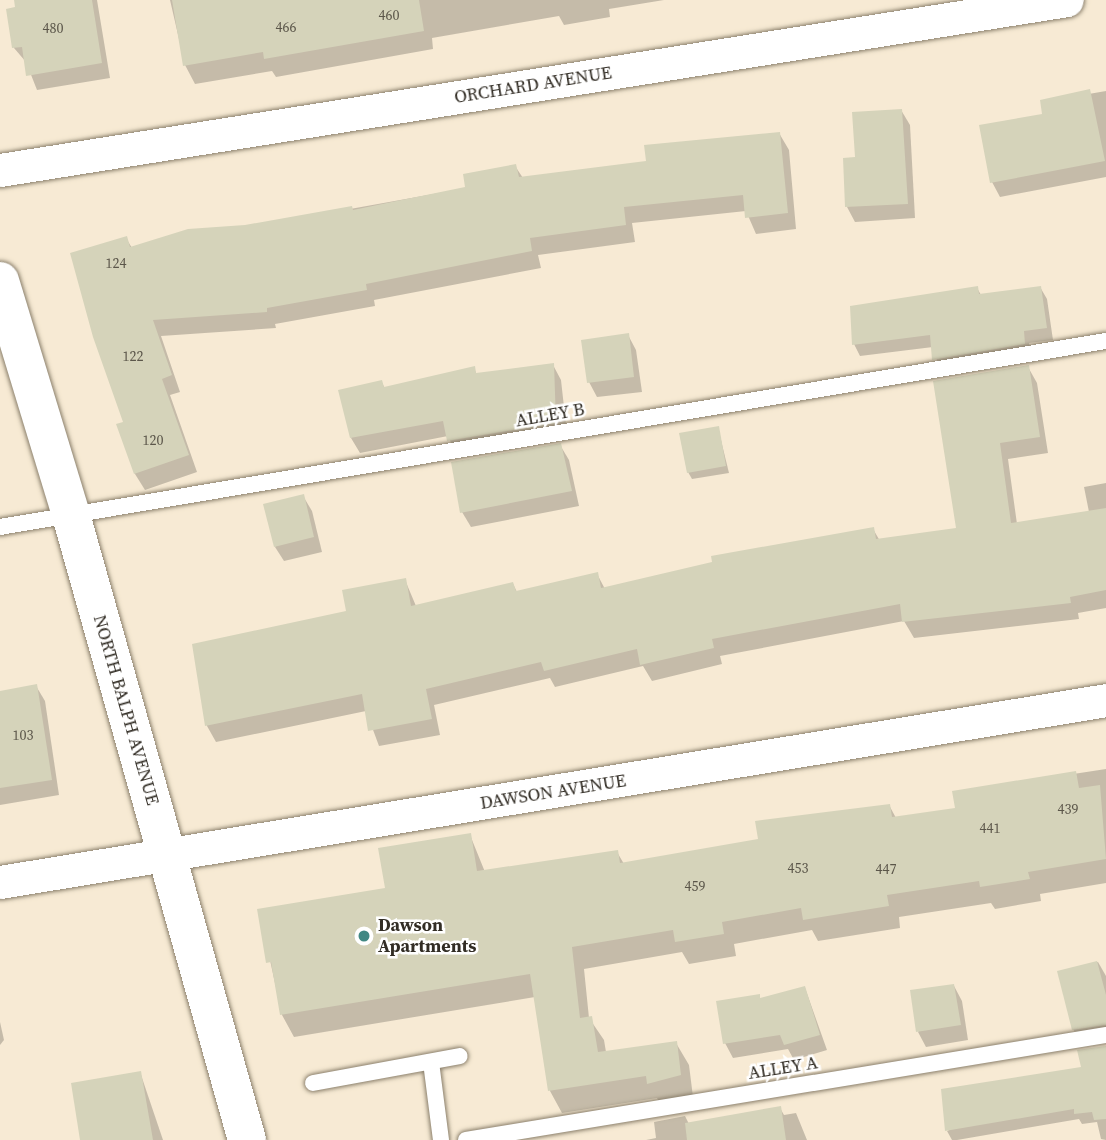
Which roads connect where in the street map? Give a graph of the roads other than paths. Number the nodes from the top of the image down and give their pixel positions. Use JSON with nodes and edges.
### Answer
{"nodes":[{"id":1,"x":1067,"y":0,"type":"edge"},
{"id":2,"x":0,"y":170,"type":"edge"},
{"id":3,"x":0,"y":281,"type":"edge"},
{"id":4,"x":1106,"y":341,"type":"edge"},
{"id":5,"x":71,"y":515,"type":"junction"},
{"id":6,"x":0,"y":527,"type":"edge"},
{"id":7,"x":1106,"y":700,"type":"edge"},
{"id":8,"x":167,"y":856,"type":"junction"},
{"id":9,"x":0,"y":882,"type":"edge"},
{"id":10,"x":1106,"y":1035,"type":"edge"},
{"id":11,"x":460,"y":1056,"type":"dead end"},
{"id":12,"x":431,"y":1062,"type":"junction"},
{"id":13,"x":313,"y":1083,"type":"dead end"},
{"id":14,"x":247,"y":1140,"type":"edge"},
{"id":15,"x":441,"y":1140,"type":"edge"},
{"id":16,"x":466,"y":1140,"type":"edge"}],
"edges":[{"from":1,"to":2,"type":"street","name":"ORCHARD AVENUE"},
{"from":3,"to":5,"type":"street","name":"NORTH BALPH AVENUE"},
{"from":4,"to":5,"type":"lane","name":"ALLEY B"},
{"from":5,"to":6,"type":"lane","name":"ALLEY B"},
{"from":5,"to":8,"type":"street","name":"NORTH BALPH AVENUE"},
{"from":7,"to":8,"type":"street","name":"DAWSON AVENUE"},
{"from":8,"to":9,"type":"street","name":"DAWSON AVENUE"},
{"from":8,"to":14,"type":"street","name":"NORTH BALPH AVENUE"},
{"from":10,"to":16,"type":"lane","name":"ALLEY A"},
{"from":11,"to":12,"type":"lane"},
{"from":12,"to":13,"type":"lane"},
{"from":12,"to":15,"type":"lane"}]}
